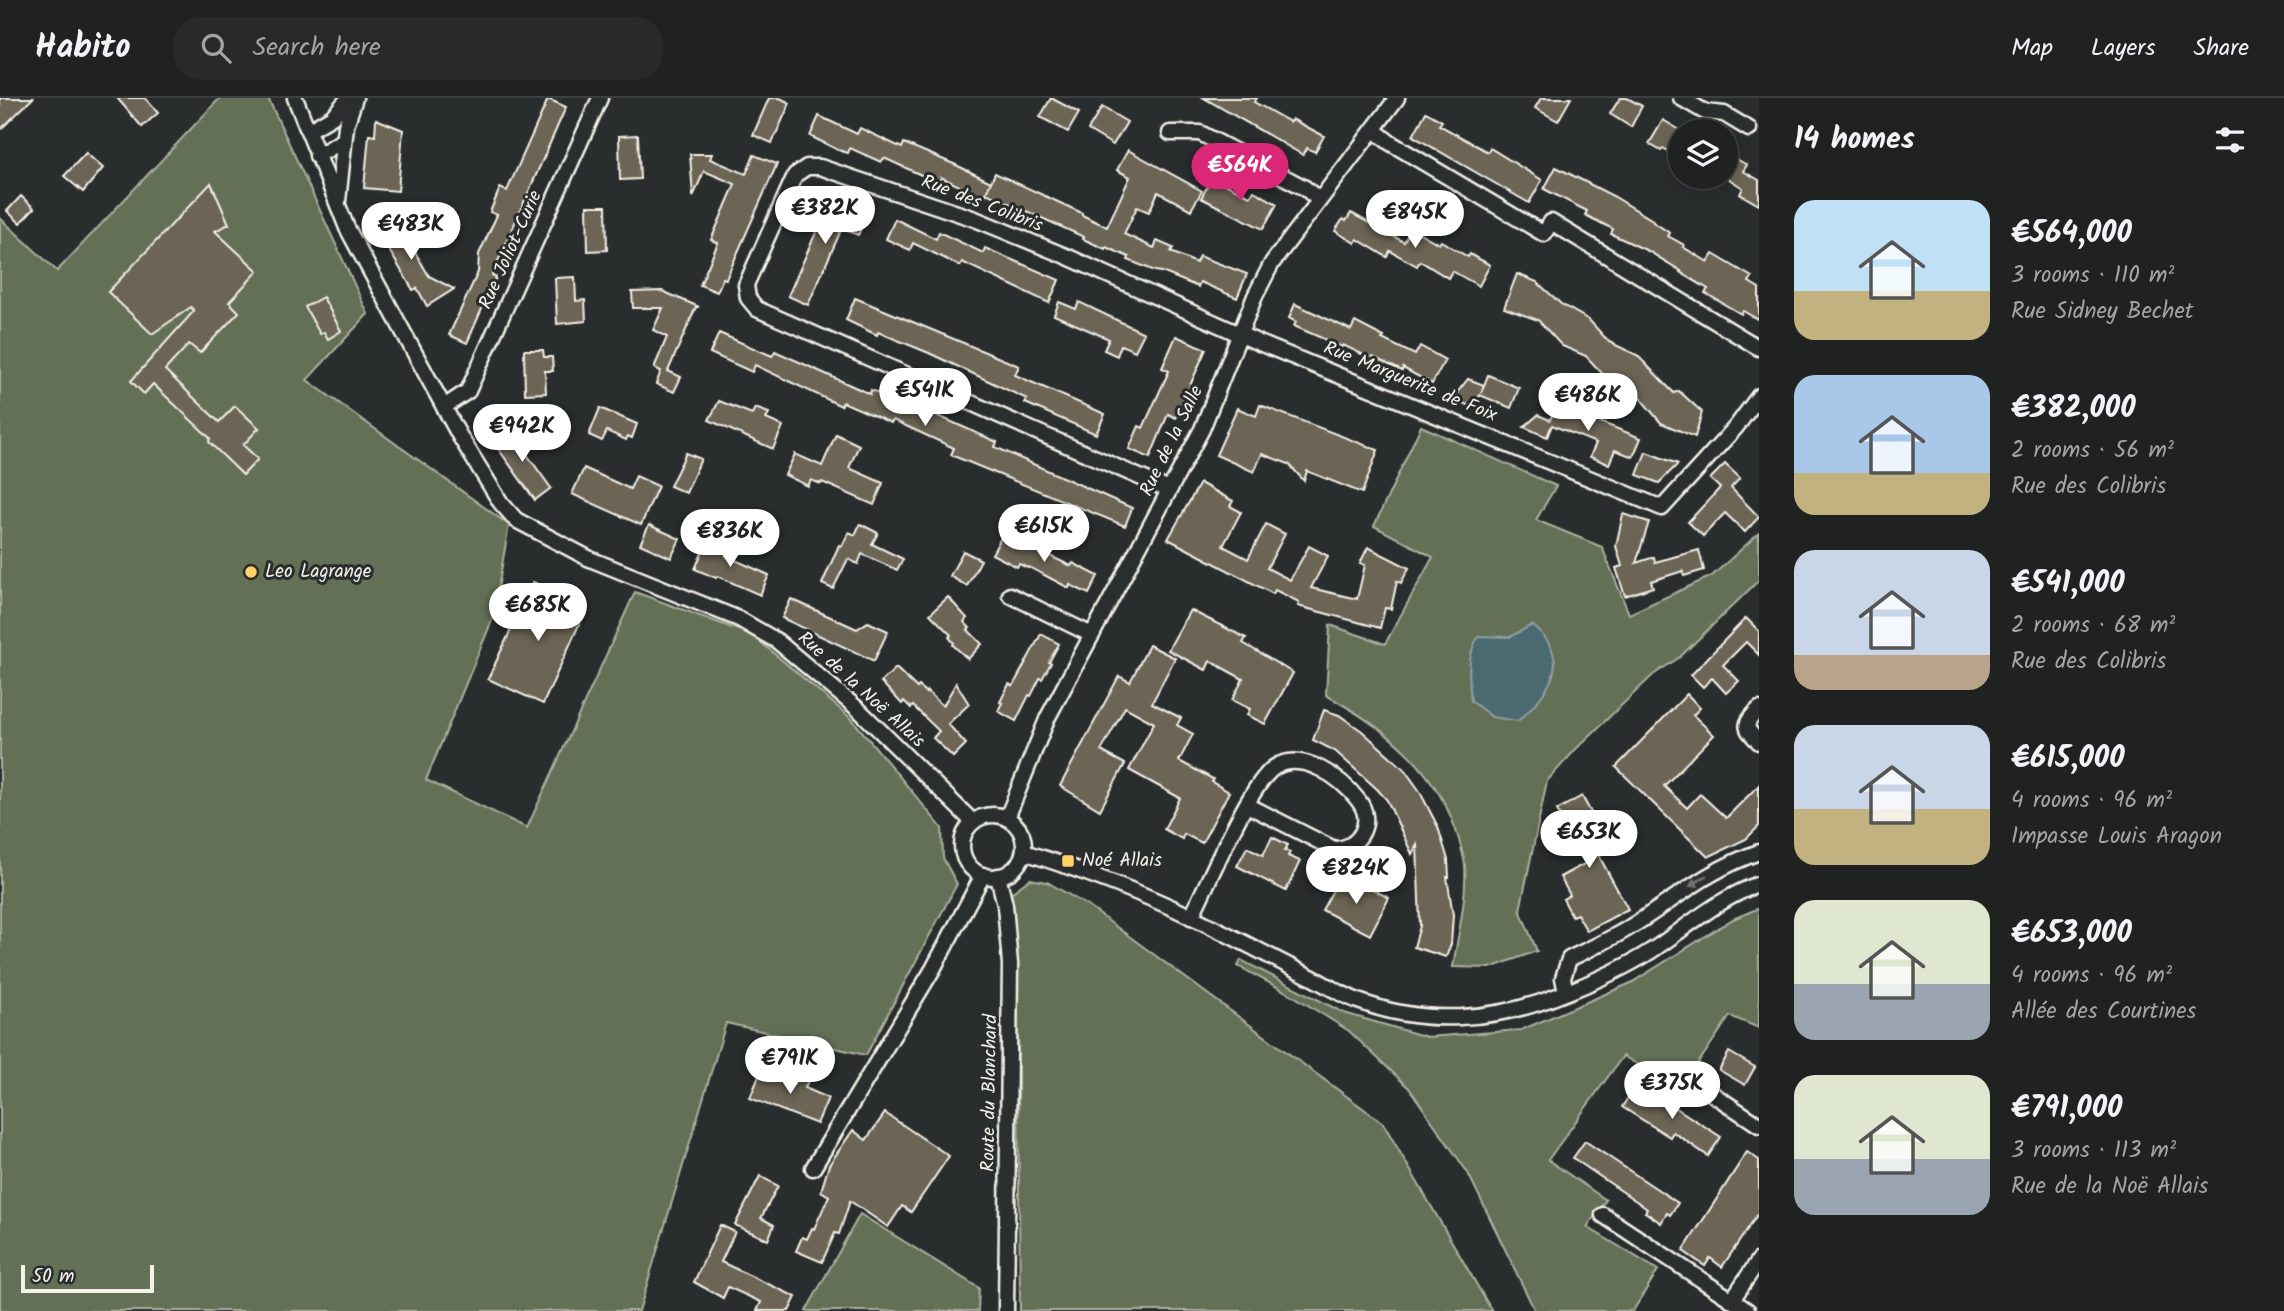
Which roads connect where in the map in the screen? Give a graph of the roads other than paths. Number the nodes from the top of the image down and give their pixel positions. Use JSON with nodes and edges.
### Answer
{"nodes":[{"id":1,"x":295,"y":98,"type":"edge"},
{"id":2,"x":349,"y":98,"type":"edge"},
{"id":3,"x":355,"y":98,"type":"edge"},
{"id":4,"x":600,"y":98,"type":"edge"},
{"id":5,"x":1397,"y":98,"type":"edge"},
{"id":6,"x":1681,"y":98,"type":"edge"},
{"id":7,"x":1374,"y":130,"type":"junction"},
{"id":8,"x":1749,"y":130,"type":"dead end"},
{"id":9,"x":308,"y":131,"type":"junction"},
{"id":10,"x":1170,"y":133,"type":"dead end"},
{"id":11,"x":344,"y":140,"type":"junction"},
{"id":12,"x":317,"y":156,"type":"junction"},
{"id":13,"x":1319,"y":200,"type":"junction"},
{"id":14,"x":338,"y":206,"type":"junction"},
{"id":15,"x":1239,"y":333,"type":"junction"},
{"id":16,"x":1759,"y":348,"type":"edge"},
{"id":17,"x":1759,"y":397,"type":"edge"},
{"id":18,"x":444,"y":407,"type":"junction"},
{"id":19,"x":1169,"y":490,"type":"junction"},
{"id":20,"x":1010,"y":595,"type":"dead end"},
{"id":21,"x":1092,"y":635,"type":"junction"},
{"id":22,"x":1759,"y":709,"type":"edge"},
{"id":23,"x":1759,"y":742,"type":"edge"},
{"id":24,"x":1247,"y":804,"type":"junction"},
{"id":25,"x":1007,"y":818,"type":"junction"},
{"id":26,"x":973,"y":822,"type":"junction"},
{"id":27,"x":1024,"y":852,"type":"junction"},
{"id":28,"x":1759,"y":852,"type":"edge"},
{"id":29,"x":983,"y":875,"type":"junction"},
{"id":30,"x":998,"y":876,"type":"junction"},
{"id":31,"x":1759,"y":884,"type":"edge"},
{"id":32,"x":1191,"y":917,"type":"junction"},
{"id":33,"x":1566,"y":992,"type":"junction"},
{"id":34,"x":1705,"y":1089,"type":"dead end"},
{"id":35,"x":1759,"y":1125,"type":"edge"},
{"id":36,"x":813,"y":1168,"type":"dead end"},
{"id":37,"x":1603,"y":1215,"type":"dead end"},
{"id":38,"x":1759,"y":1260,"type":"edge"},
{"id":39,"x":1732,"y":1300,"type":"junction"},
{"id":40,"x":1006,"y":1311,"type":"edge"},
{"id":41,"x":1748,"y":1311,"type":"edge"}],
"edges":[{"from":1,"to":9,"type":"street","name":"Rue de la Noë Allais"},
{"from":2,"to":9,"type":"street"},
{"from":3,"to":11,"type":"street"},
{"from":4,"to":18,"type":"street","name":"Rue Joliot-Curie"},
{"from":5,"to":7,"type":"street","name":"Rue de la Salle"},
{"from":6,"to":8,"type":"street"},
{"from":7,"to":13,"type":"street","name":"Rue de la Salle"},
{"from":7,"to":16,"type":"street"},
{"from":9,"to":12,"type":"street","name":"Rue de la Noë Allais"},
{"from":10,"to":13,"type":"street"},
{"from":11,"to":12,"type":"street"},
{"from":11,"to":14,"type":"street"},
{"from":12,"to":14,"type":"street","name":"Rue de la Noë Allais"},
{"from":13,"to":15,"type":"street","name":"Rue de la Salle"},
{"from":14,"to":18,"type":"street","name":"Rue de la Noë Allais"},
{"from":15,"to":17,"type":"street","name":"Rue Marguerite de Foix"},
{"from":15,"to":19,"type":"street","name":"Rue de la Salle"},
{"from":15,"to":19,"type":"street","name":"Rue des Colibris"},
{"from":18,"to":26,"type":"street","name":"Rue de la Noë Allais"},
{"from":19,"to":21,"type":"street","name":"Rue de la Salle"},
{"from":20,"to":21,"type":"street"},
{"from":21,"to":25,"type":"street","name":"Rue de la Salle"},
{"from":22,"to":23,"type":"street"},
{"from":24,"to":24,"type":"street"},
{"from":24,"to":32,"type":"street"},
{"from":25,"to":26,"type":"street"},
{"from":25,"to":27,"type":"street"},
{"from":26,"to":29,"type":"street"},
{"from":27,"to":30,"type":"street"},
{"from":27,"to":32,"type":"street"},
{"from":28,"to":33,"type":"street","one_way":true},
{"from":29,"to":30,"type":"street"},
{"from":29,"to":36,"type":"street"},
{"from":30,"to":40,"type":"street","name":"Route du Blanchard"},
{"from":31,"to":33,"type":"street"},
{"from":32,"to":33,"type":"street"},
{"from":34,"to":35,"type":"street"},
{"from":37,"to":39,"type":"street"},
{"from":38,"to":39,"type":"street"},
{"from":39,"to":41,"type":"street"}]}
